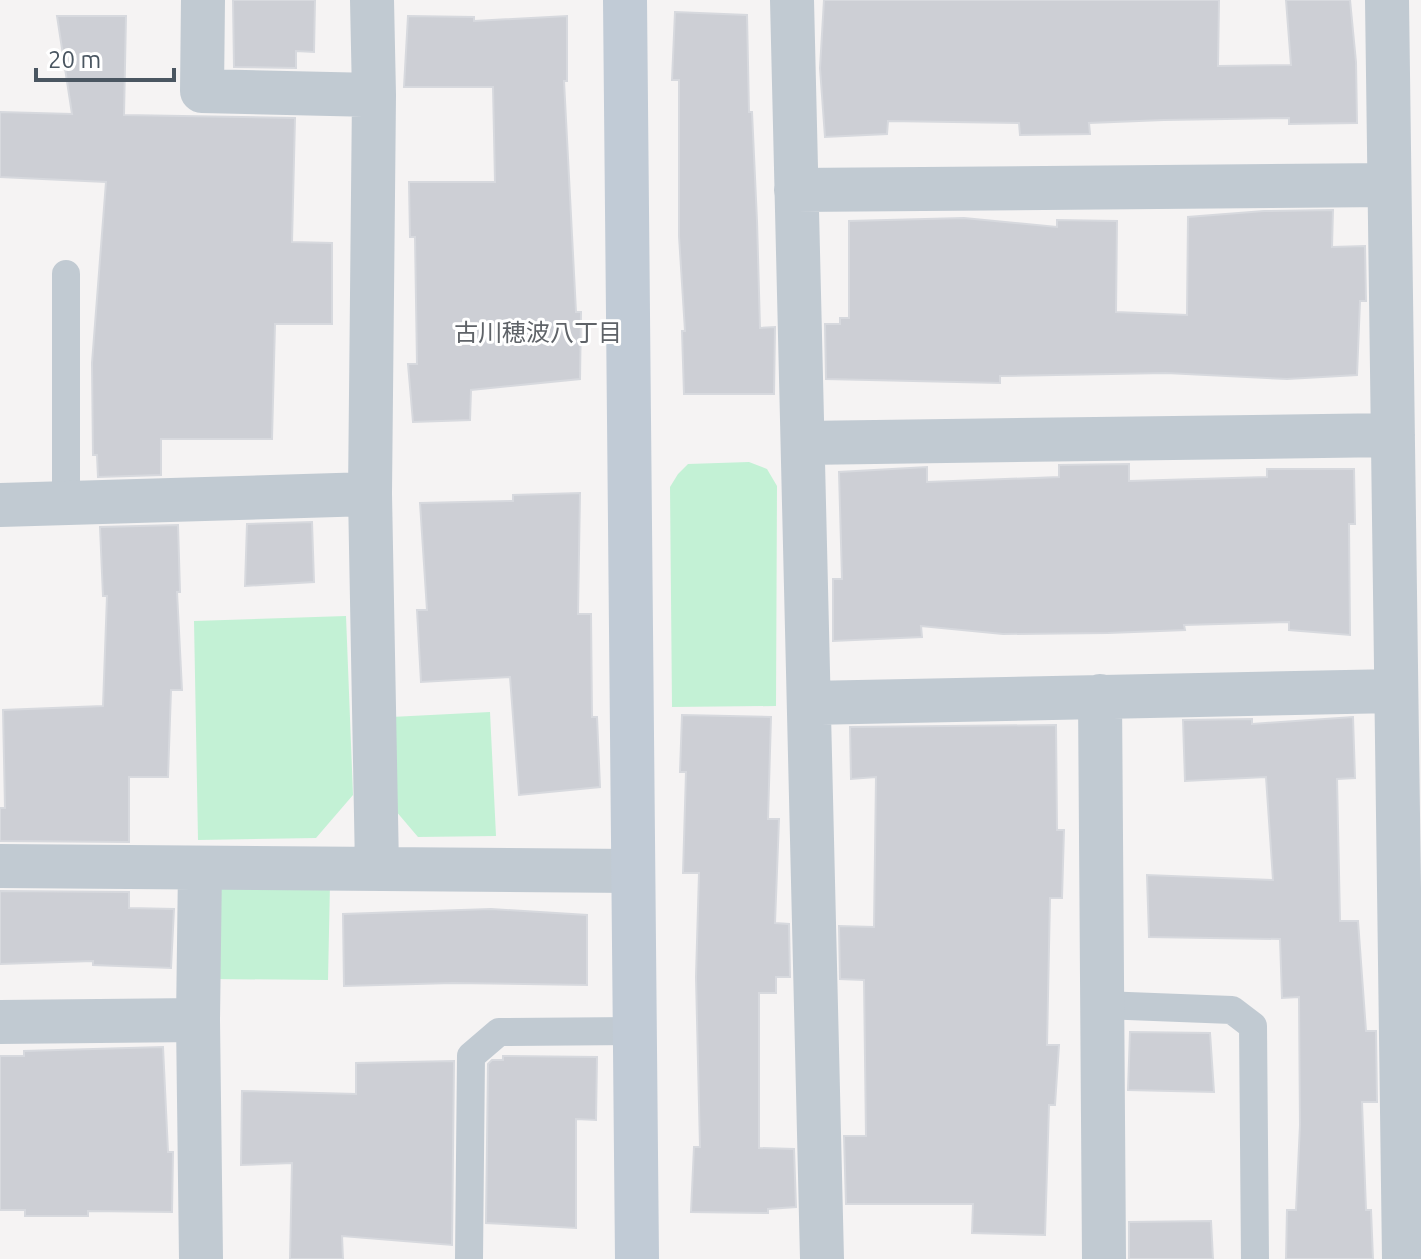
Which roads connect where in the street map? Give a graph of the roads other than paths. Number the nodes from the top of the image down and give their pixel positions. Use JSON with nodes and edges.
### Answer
{"nodes":[{"id":1,"x":203,"y":0,"type":"edge"},
{"id":2,"x":372,"y":0,"type":"edge"},
{"id":3,"x":625,"y":0,"type":"edge"},
{"id":4,"x":792,"y":0,"type":"edge"},
{"id":5,"x":1387,"y":0,"type":"edge"},
{"id":6,"x":374,"y":95,"type":"junction"},
{"id":7,"x":1389,"y":185,"type":"junction"},
{"id":8,"x":796,"y":190,"type":"junction"},
{"id":9,"x":66,"y":274,"type":"dead end"},
{"id":10,"x":1393,"y":435,"type":"junction"},
{"id":11,"x":803,"y":443,"type":"junction"},
{"id":12,"x":370,"y":494,"type":"junction"},
{"id":13,"x":66,"y":503,"type":"junction"},
{"id":14,"x":0,"y":505,"type":"edge"},
{"id":15,"x":1396,"y":691,"type":"junction"},
{"id":16,"x":1100,"y":696,"type":"junction"},
{"id":17,"x":809,"y":703,"type":"junction"},
{"id":18,"x":0,"y":866,"type":"edge"},
{"id":19,"x":200,"y":868,"type":"junction"},
{"id":20,"x":377,"y":868,"type":"junction"},
{"id":21,"x":633,"y":871,"type":"junction"},
{"id":22,"x":1102,"y":1005,"type":"junction"},
{"id":23,"x":198,"y":1020,"type":"junction"},
{"id":24,"x":0,"y":1022,"type":"edge"},
{"id":25,"x":635,"y":1031,"type":"junction"},
{"id":26,"x":201,"y":1259,"type":"edge"},
{"id":27,"x":469,"y":1259,"type":"edge"},
{"id":28,"x":637,"y":1259,"type":"edge"},
{"id":29,"x":822,"y":1259,"type":"edge"},
{"id":30,"x":1104,"y":1259,"type":"edge"},
{"id":31,"x":1255,"y":1259,"type":"edge"},
{"id":32,"x":1404,"y":1259,"type":"edge"}],
"edges":[{"from":1,"to":6,"type":"street"},
{"from":2,"to":6,"type":"street"},
{"from":3,"to":21,"type":"street"},
{"from":4,"to":8,"type":"street"},
{"from":5,"to":7,"type":"street"},
{"from":6,"to":12,"type":"street"},
{"from":7,"to":8,"type":"street"},
{"from":7,"to":10,"type":"street"},
{"from":8,"to":11,"type":"street"},
{"from":9,"to":13,"type":"lane"},
{"from":10,"to":11,"type":"street"},
{"from":10,"to":15,"type":"street"},
{"from":11,"to":17,"type":"street"},
{"from":12,"to":13,"type":"street"},
{"from":12,"to":20,"type":"street"},
{"from":13,"to":14,"type":"street"},
{"from":15,"to":16,"type":"street"},
{"from":15,"to":32,"type":"street"},
{"from":16,"to":17,"type":"street"},
{"from":16,"to":22,"type":"street"},
{"from":17,"to":29,"type":"street"},
{"from":18,"to":19,"type":"street"},
{"from":19,"to":20,"type":"street"},
{"from":19,"to":23,"type":"street"},
{"from":20,"to":21,"type":"street"},
{"from":21,"to":25,"type":"street"},
{"from":22,"to":30,"type":"street"},
{"from":22,"to":31,"type":"lane"},
{"from":23,"to":24,"type":"street"},
{"from":23,"to":26,"type":"street"},
{"from":25,"to":27,"type":"lane"},
{"from":25,"to":28,"type":"street"}]}
